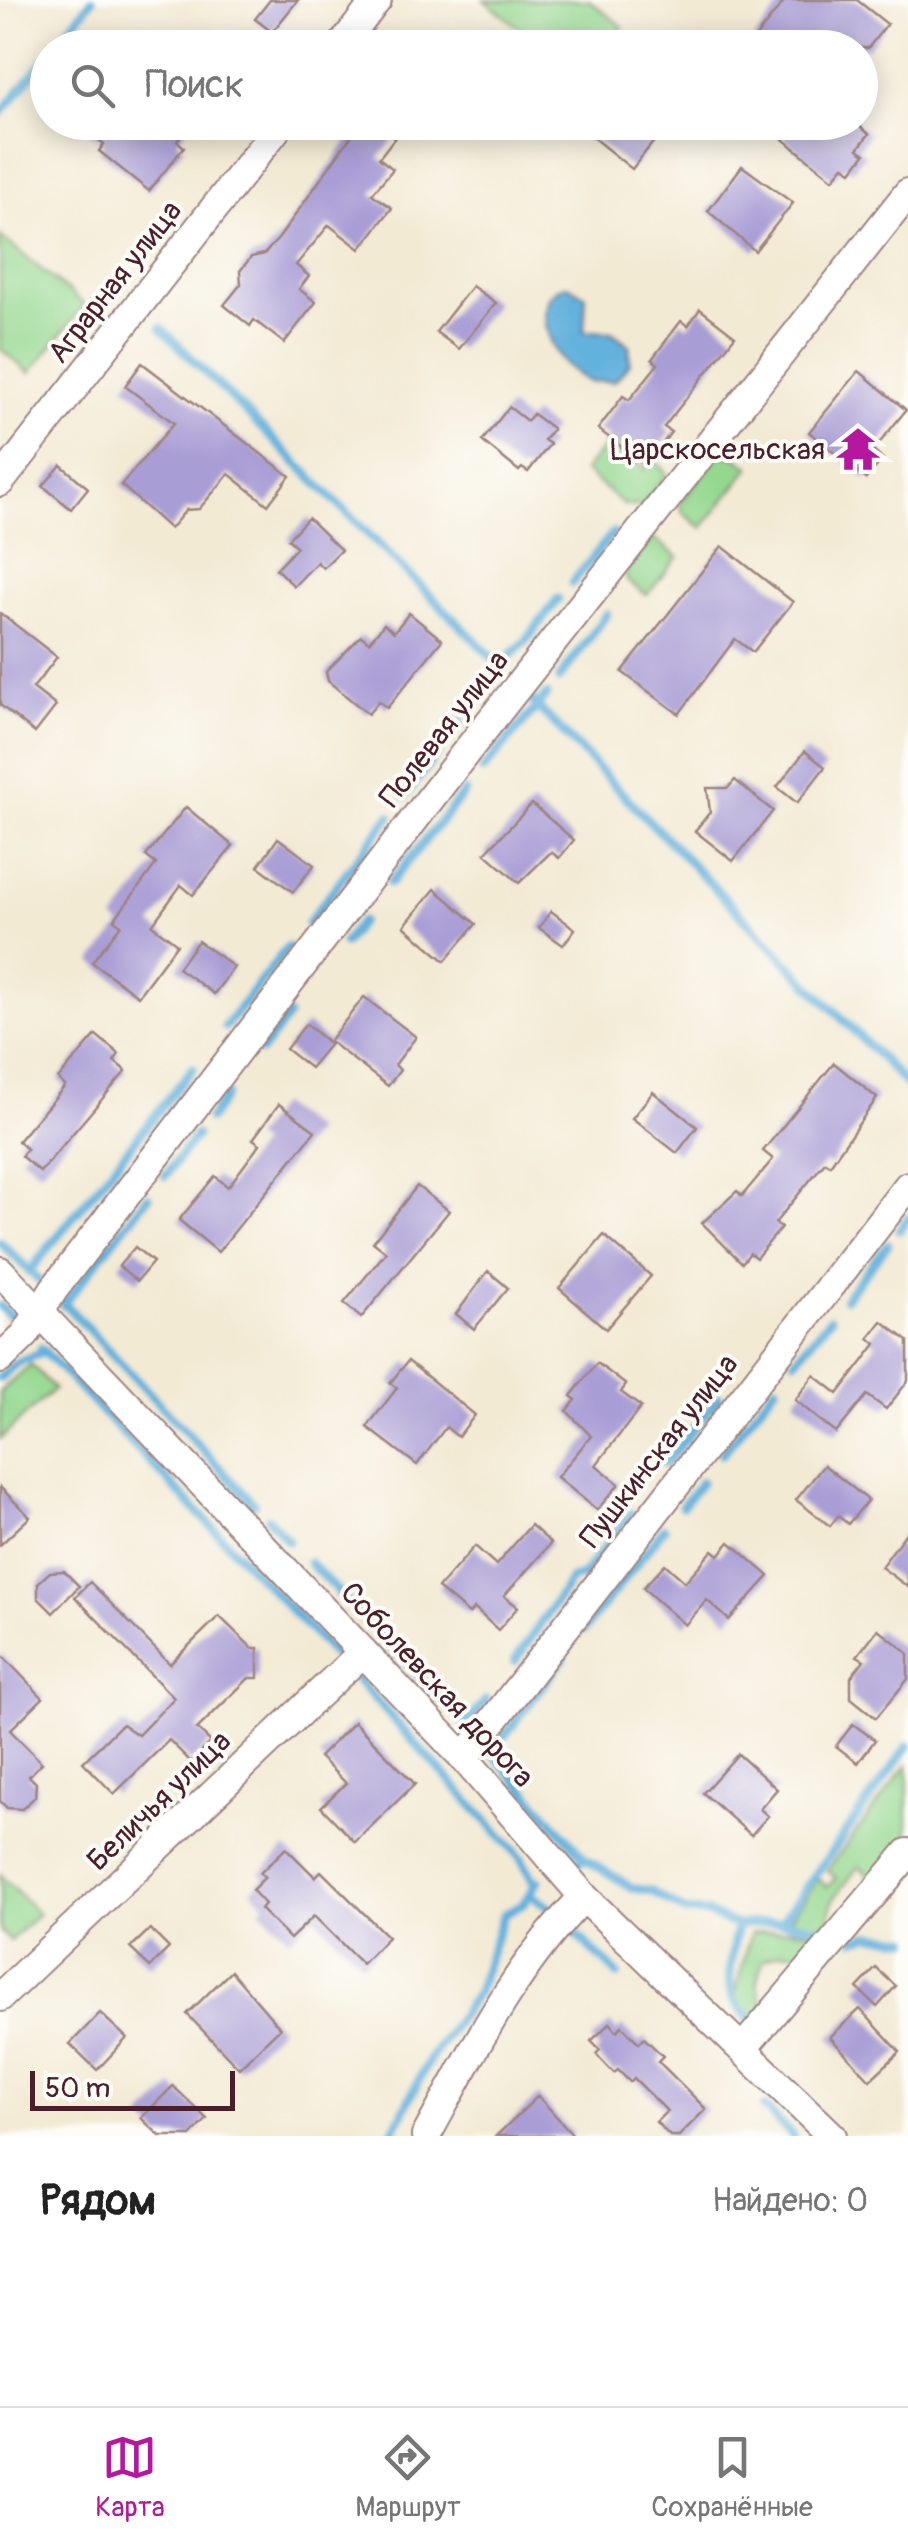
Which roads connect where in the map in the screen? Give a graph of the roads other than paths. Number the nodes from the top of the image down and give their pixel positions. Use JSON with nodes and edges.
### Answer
{"nodes":[{"id":1,"x":377,"y":0,"type":"edge"},
{"id":2,"x":354,"y":30,"type":"edge"},
{"id":3,"x":268,"y":140,"type":"edge"},
{"id":4,"x":908,"y":194,"type":"edge"},
{"id":5,"x":0,"y":482,"type":"edge"},
{"id":6,"x":908,"y":1186,"type":"edge"},
{"id":7,"x":0,"y":1271,"type":"edge"},
{"id":8,"x":40,"y":1312,"type":"junction"},
{"id":9,"x":0,"y":1359,"type":"edge"},
{"id":10,"x":363,"y":1652,"type":"junction"},
{"id":11,"x":464,"y":1758,"type":"junction"},
{"id":12,"x":908,"y":1853,"type":"edge"},
{"id":13,"x":584,"y":1897,"type":"junction"},
{"id":14,"x":0,"y":1997,"type":"edge"},
{"id":15,"x":756,"y":2035,"type":"junction"},
{"id":16,"x":426,"y":2136,"type":"edge"},
{"id":17,"x":832,"y":2136,"type":"edge"}],
"edges":[{"from":1,"to":2,"type":"street"},
{"from":3,"to":5,"type":"street","name":"Аграрная улица"},
{"from":4,"to":8,"type":"street","name":"Полевая улица"},
{"from":6,"to":11,"type":"street","name":"Пушкинская улица"},
{"from":7,"to":8,"type":"street","name":"Соболевская дорога"},
{"from":8,"to":9,"type":"street","name":"Полевая улица"},
{"from":8,"to":10,"type":"street","name":"Соболевская дорога"},
{"from":10,"to":11,"type":"street","name":"Соболевская дорога"},
{"from":10,"to":14,"type":"street","name":"Беличья улица"},
{"from":11,"to":13,"type":"street","name":"Соболевская дорога"},
{"from":12,"to":15,"type":"street"},
{"from":13,"to":15,"type":"street","name":"Соболевская дорога"},
{"from":13,"to":16,"type":"street"},
{"from":15,"to":17,"type":"street","name":"Соболевская дорога"}]}
